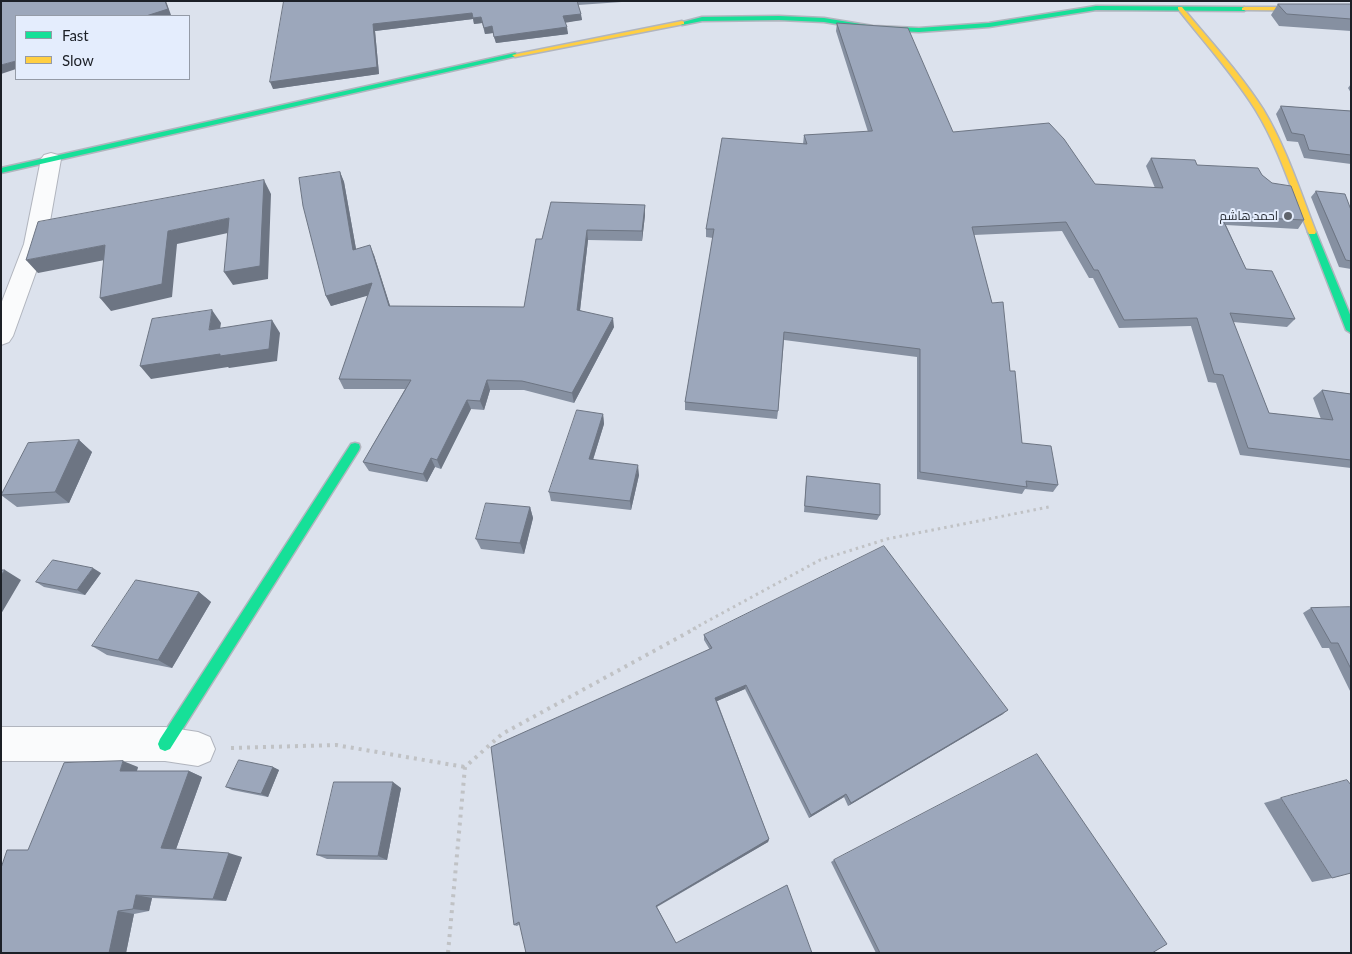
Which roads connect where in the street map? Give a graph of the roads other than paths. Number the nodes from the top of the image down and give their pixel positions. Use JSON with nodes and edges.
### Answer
{"nodes":[{"id":1,"x":1246,"y":5,"type":"edge"},
{"id":2,"x":1180,"y":8,"type":"junction"},
{"id":3,"x":1351,"y":9,"type":"edge"},
{"id":4,"x":51,"y":159,"type":"junction"},
{"id":5,"x":1,"y":170,"type":"edge"},
{"id":6,"x":1351,"y":330,"type":"edge"},
{"id":7,"x":1,"y":336,"type":"edge"},
{"id":8,"x":355,"y":447,"type":"dead end"},
{"id":9,"x":1,"y":744,"type":"edge"},
{"id":10,"x":165,"y":744,"type":"junction"},
{"id":11,"x":198,"y":749,"type":"road end"}],
"edges":[{"from":1,"to":2,"type":"street"},
{"from":1,"to":3,"type":"street"},
{"from":2,"to":4,"type":"street"},
{"from":2,"to":6,"type":"street"},
{"from":4,"to":5,"type":"street"},
{"from":4,"to":7,"type":"street"},
{"from":8,"to":10,"type":"street"},
{"from":9,"to":10,"type":"street"},
{"from":10,"to":11,"type":"street"}]}
